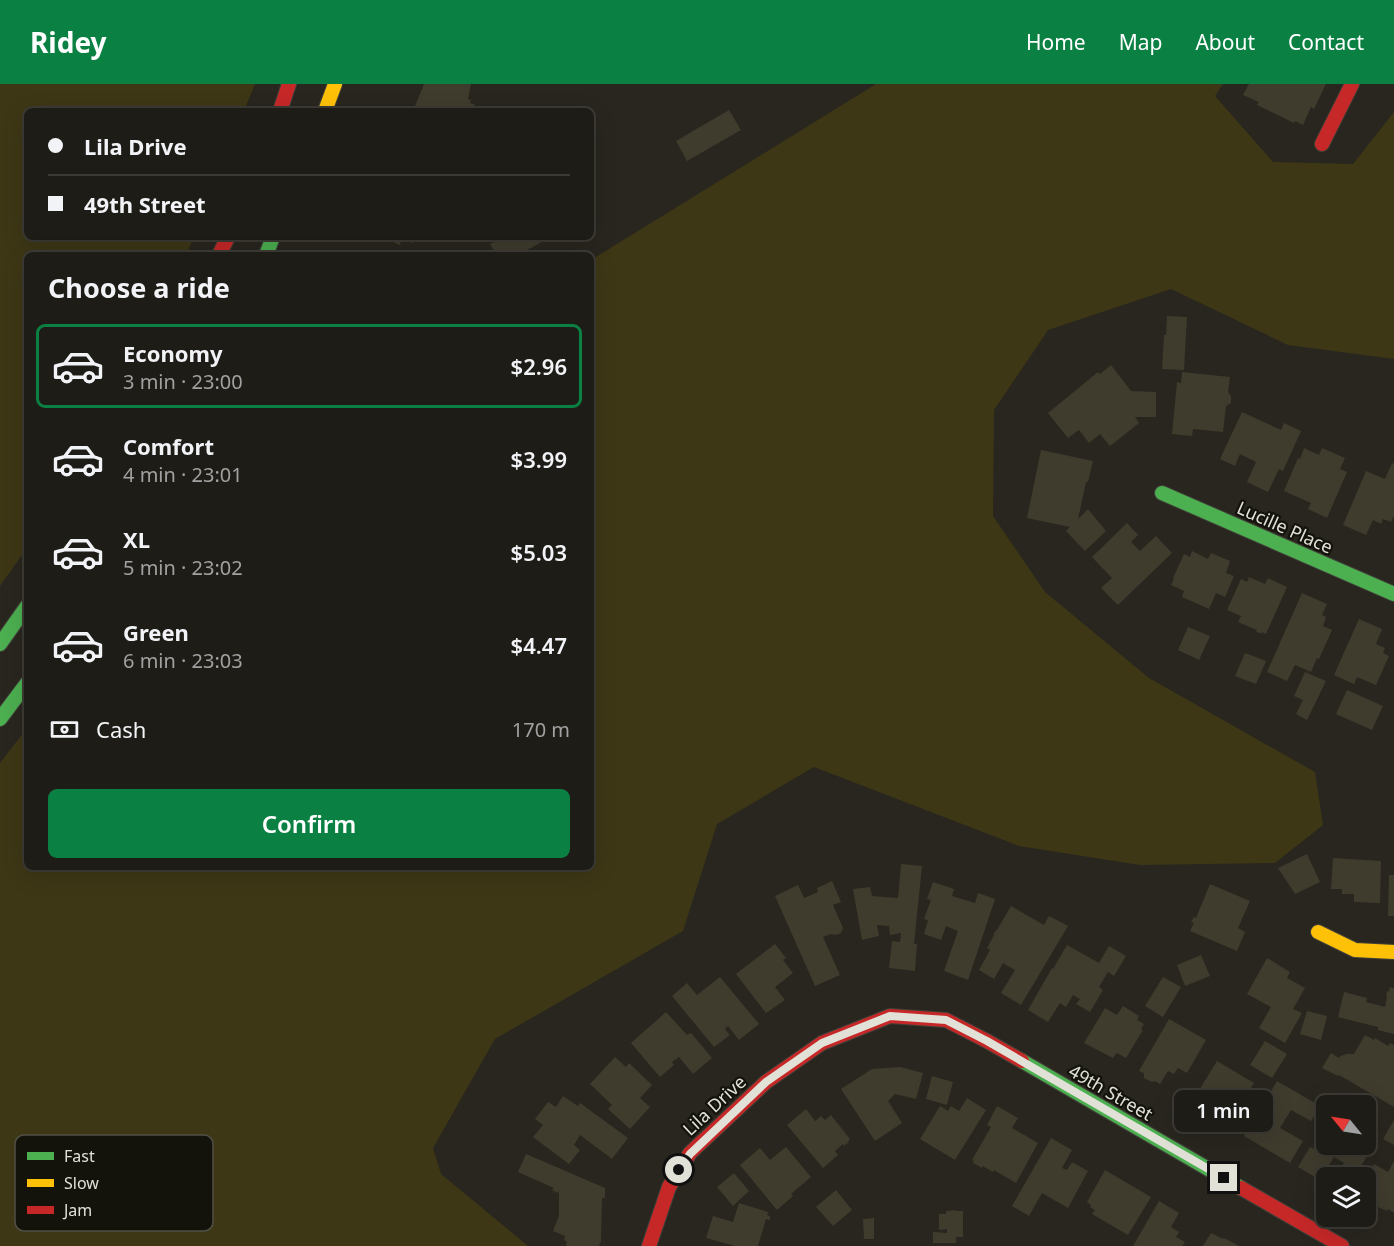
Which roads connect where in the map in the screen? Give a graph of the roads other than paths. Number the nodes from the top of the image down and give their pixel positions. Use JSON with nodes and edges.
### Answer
{"nodes":[{"id":1,"x":289,"y":84,"type":"edge"},
{"id":2,"x":336,"y":84,"type":"edge"},
{"id":3,"x":1352,"y":84,"type":"edge"},
{"id":4,"x":281,"y":108,"type":"edge"},
{"id":5,"x":326,"y":108,"type":"edge"},
{"id":6,"x":1322,"y":144,"type":"dead end"},
{"id":7,"x":1162,"y":493,"type":"dead end"},
{"id":8,"x":1394,"y":594,"type":"edge"},
{"id":9,"x":24,"y":610,"type":"edge"},
{"id":10,"x":0,"y":644,"type":"edge"},
{"id":11,"x":24,"y":687,"type":"edge"},
{"id":12,"x":0,"y":719,"type":"edge"},
{"id":13,"x":1318,"y":932,"type":"dead end"},
{"id":14,"x":1394,"y":952,"type":"edge"},
{"id":15,"x":987,"y":1041,"type":"joint"},
{"id":16,"x":649,"y":1246,"type":"edge"},
{"id":17,"x":1342,"y":1246,"type":"edge"}],
"edges":[{"from":1,"to":4,"type":"street"},
{"from":2,"to":5,"type":"street"},
{"from":3,"to":6,"type":"street"},
{"from":7,"to":8,"type":"street","name":"Lucille Place"},
{"from":9,"to":10,"type":"street"},
{"from":11,"to":12,"type":"street"},
{"from":13,"to":14,"type":"street"},
{"from":15,"to":16,"type":"street","name":"Lila Drive"},
{"from":15,"to":17,"type":"street","name":"49th Street"}]}
